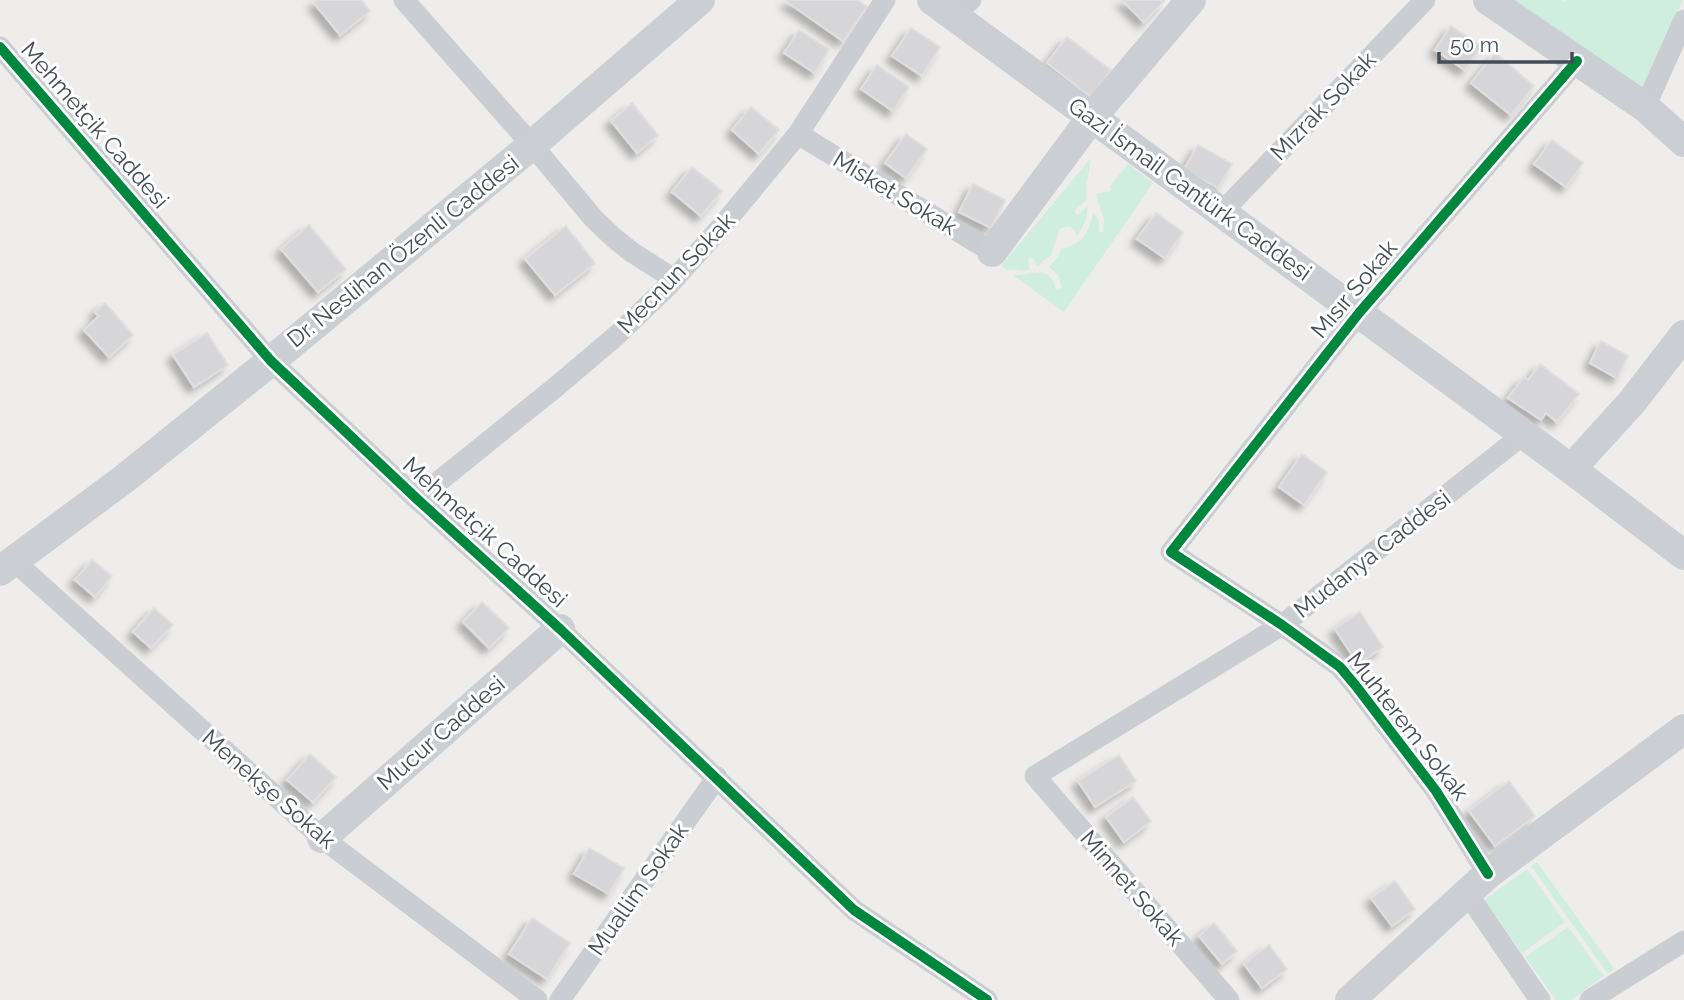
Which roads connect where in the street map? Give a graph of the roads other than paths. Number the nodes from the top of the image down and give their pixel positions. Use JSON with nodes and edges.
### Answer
{"nodes":[{"id":1,"x":404,"y":0,"type":"edge"},
{"id":2,"x":700,"y":0,"type":"edge"},
{"id":3,"x":885,"y":0,"type":"edge"},
{"id":4,"x":1191,"y":0,"type":"edge"},
{"id":5,"x":1425,"y":0,"type":"edge"},
{"id":6,"x":1488,"y":0,"type":"edge"},
{"id":7,"x":952,"y":5,"type":"edge"},
{"id":8,"x":1684,"y":20,"type":"edge"},
{"id":9,"x":0,"y":47,"type":"edge"},
{"id":10,"x":1577,"y":61,"type":"junction"},
{"id":11,"x":1645,"y":107,"type":"junction"},
{"id":12,"x":1092,"y":117,"type":"junction"},
{"id":13,"x":798,"y":134,"type":"junction"},
{"id":14,"x":1684,"y":142,"type":"edge"},
{"id":15,"x":532,"y":145,"type":"junction"},
{"id":16,"x":1222,"y":212,"type":"junction"},
{"id":17,"x":992,"y":252,"type":"joint"},
{"id":18,"x":674,"y":279,"type":"junction"},
{"id":19,"x":1359,"y":313,"type":"junction"},
{"id":20,"x":1684,"y":335,"type":"edge"},
{"id":21,"x":271,"y":360,"type":"junction"},
{"id":22,"x":1524,"y":434,"type":"junction"},
{"id":23,"x":1571,"y":469,"type":"junction"},
{"id":24,"x":417,"y":499,"type":"junction"},
{"id":25,"x":1171,"y":552,"type":"joint"},
{"id":26,"x":1684,"y":555,"type":"edge"},
{"id":27,"x":7,"y":566,"type":"edge"},
{"id":28,"x":1282,"y":625,"type":"junction"},
{"id":29,"x":560,"y":629,"type":"junction"},
{"id":30,"x":1684,"y":729,"type":"edge"},
{"id":31,"x":1035,"y":776,"type":"joint"},
{"id":32,"x":717,"y":777,"type":"junction"},
{"id":33,"x":322,"y":838,"type":"junction"},
{"id":34,"x":1478,"y":883,"type":"junction"},
{"id":35,"x":1684,"y":941,"type":"edge"},
{"id":36,"x":537,"y":1000,"type":"edge"},
{"id":37,"x":560,"y":1000,"type":"edge"},
{"id":38,"x":987,"y":1000,"type":"edge"},
{"id":39,"x":1229,"y":1000,"type":"edge"},
{"id":40,"x":1350,"y":1000,"type":"edge"},
{"id":41,"x":1540,"y":1000,"type":"edge"},
{"id":42,"x":1590,"y":1000,"type":"edge"}],
"edges":[{"from":1,"to":15,"type":"street"},
{"from":2,"to":15,"type":"street","name":"Dr. Neslihan Özenli Caddesi"},
{"from":3,"to":13,"type":"street","name":"Mecnun Sokak"},
{"from":4,"to":12,"type":"street"},
{"from":5,"to":16,"type":"street","name":"Mızrak Sokak"},
{"from":6,"to":10,"type":"street"},
{"from":7,"to":12,"type":"street","name":"Gazi İsmail Cantürk Caddesi"},
{"from":8,"to":11,"type":"street"},
{"from":9,"to":21,"type":"street","name":"Mehmetçik Caddesi"},
{"from":10,"to":11,"type":"street"},
{"from":10,"to":19,"type":"street","name":"Mısır Sokak"},
{"from":11,"to":14,"type":"street"},
{"from":12,"to":16,"type":"street","name":"Gazi İsmail Cantürk Caddesi"},
{"from":12,"to":17,"type":"street"},
{"from":13,"to":17,"type":"street","name":"Misket Sokak"},
{"from":13,"to":18,"type":"street","name":"Mecnun Sokak"},
{"from":15,"to":18,"type":"street"},
{"from":15,"to":21,"type":"street","name":"Dr. Neslihan Özenli Caddesi"},
{"from":16,"to":19,"type":"street","name":"Gazi İsmail Cantürk Caddesi"},
{"from":18,"to":24,"type":"street","name":"Mecnun Sokak"},
{"from":19,"to":22,"type":"street","name":"Gazi İsmail Cantürk Caddesi"},
{"from":19,"to":25,"type":"street","name":"Mısır Sokak"},
{"from":20,"to":23,"type":"street"},
{"from":21,"to":24,"type":"street","name":"Mehmetçik Caddesi"},
{"from":21,"to":27,"type":"street","name":"Dr. Neslihan Özenli Caddesi"},
{"from":22,"to":23,"type":"street","name":"Gazi İsmail Cantürk Caddesi"},
{"from":22,"to":28,"type":"street","name":"Mudanya Caddesi"},
{"from":23,"to":26,"type":"street","name":"Gazi İsmail Cantürk Caddesi"},
{"from":24,"to":29,"type":"street","name":"Mehmetçik Caddesi"},
{"from":25,"to":28,"type":"street","name":"Muhterem Sokak"},
{"from":27,"to":33,"type":"street","name":"Menekşe Sokak"},
{"from":28,"to":31,"type":"street","name":"Mudanya Caddesi"},
{"from":28,"to":34,"type":"street","name":"Muhterem Sokak"},
{"from":29,"to":32,"type":"street","name":"Mehmetçik Caddesi"},
{"from":29,"to":33,"type":"street","name":"Mucur Caddesi"},
{"from":30,"to":34,"type":"street"},
{"from":31,"to":39,"type":"street","name":"Minnet Sokak"},
{"from":32,"to":37,"type":"street","name":"Muallim Sokak"},
{"from":32,"to":38,"type":"street","name":"Mehmetçik Caddesi"},
{"from":33,"to":36,"type":"street","name":"Menekşe Sokak"},
{"from":34,"to":40,"type":"street"},
{"from":34,"to":41,"type":"street","name":"Muhterem Sokak"},
{"from":35,"to":42,"type":"street"}]}
